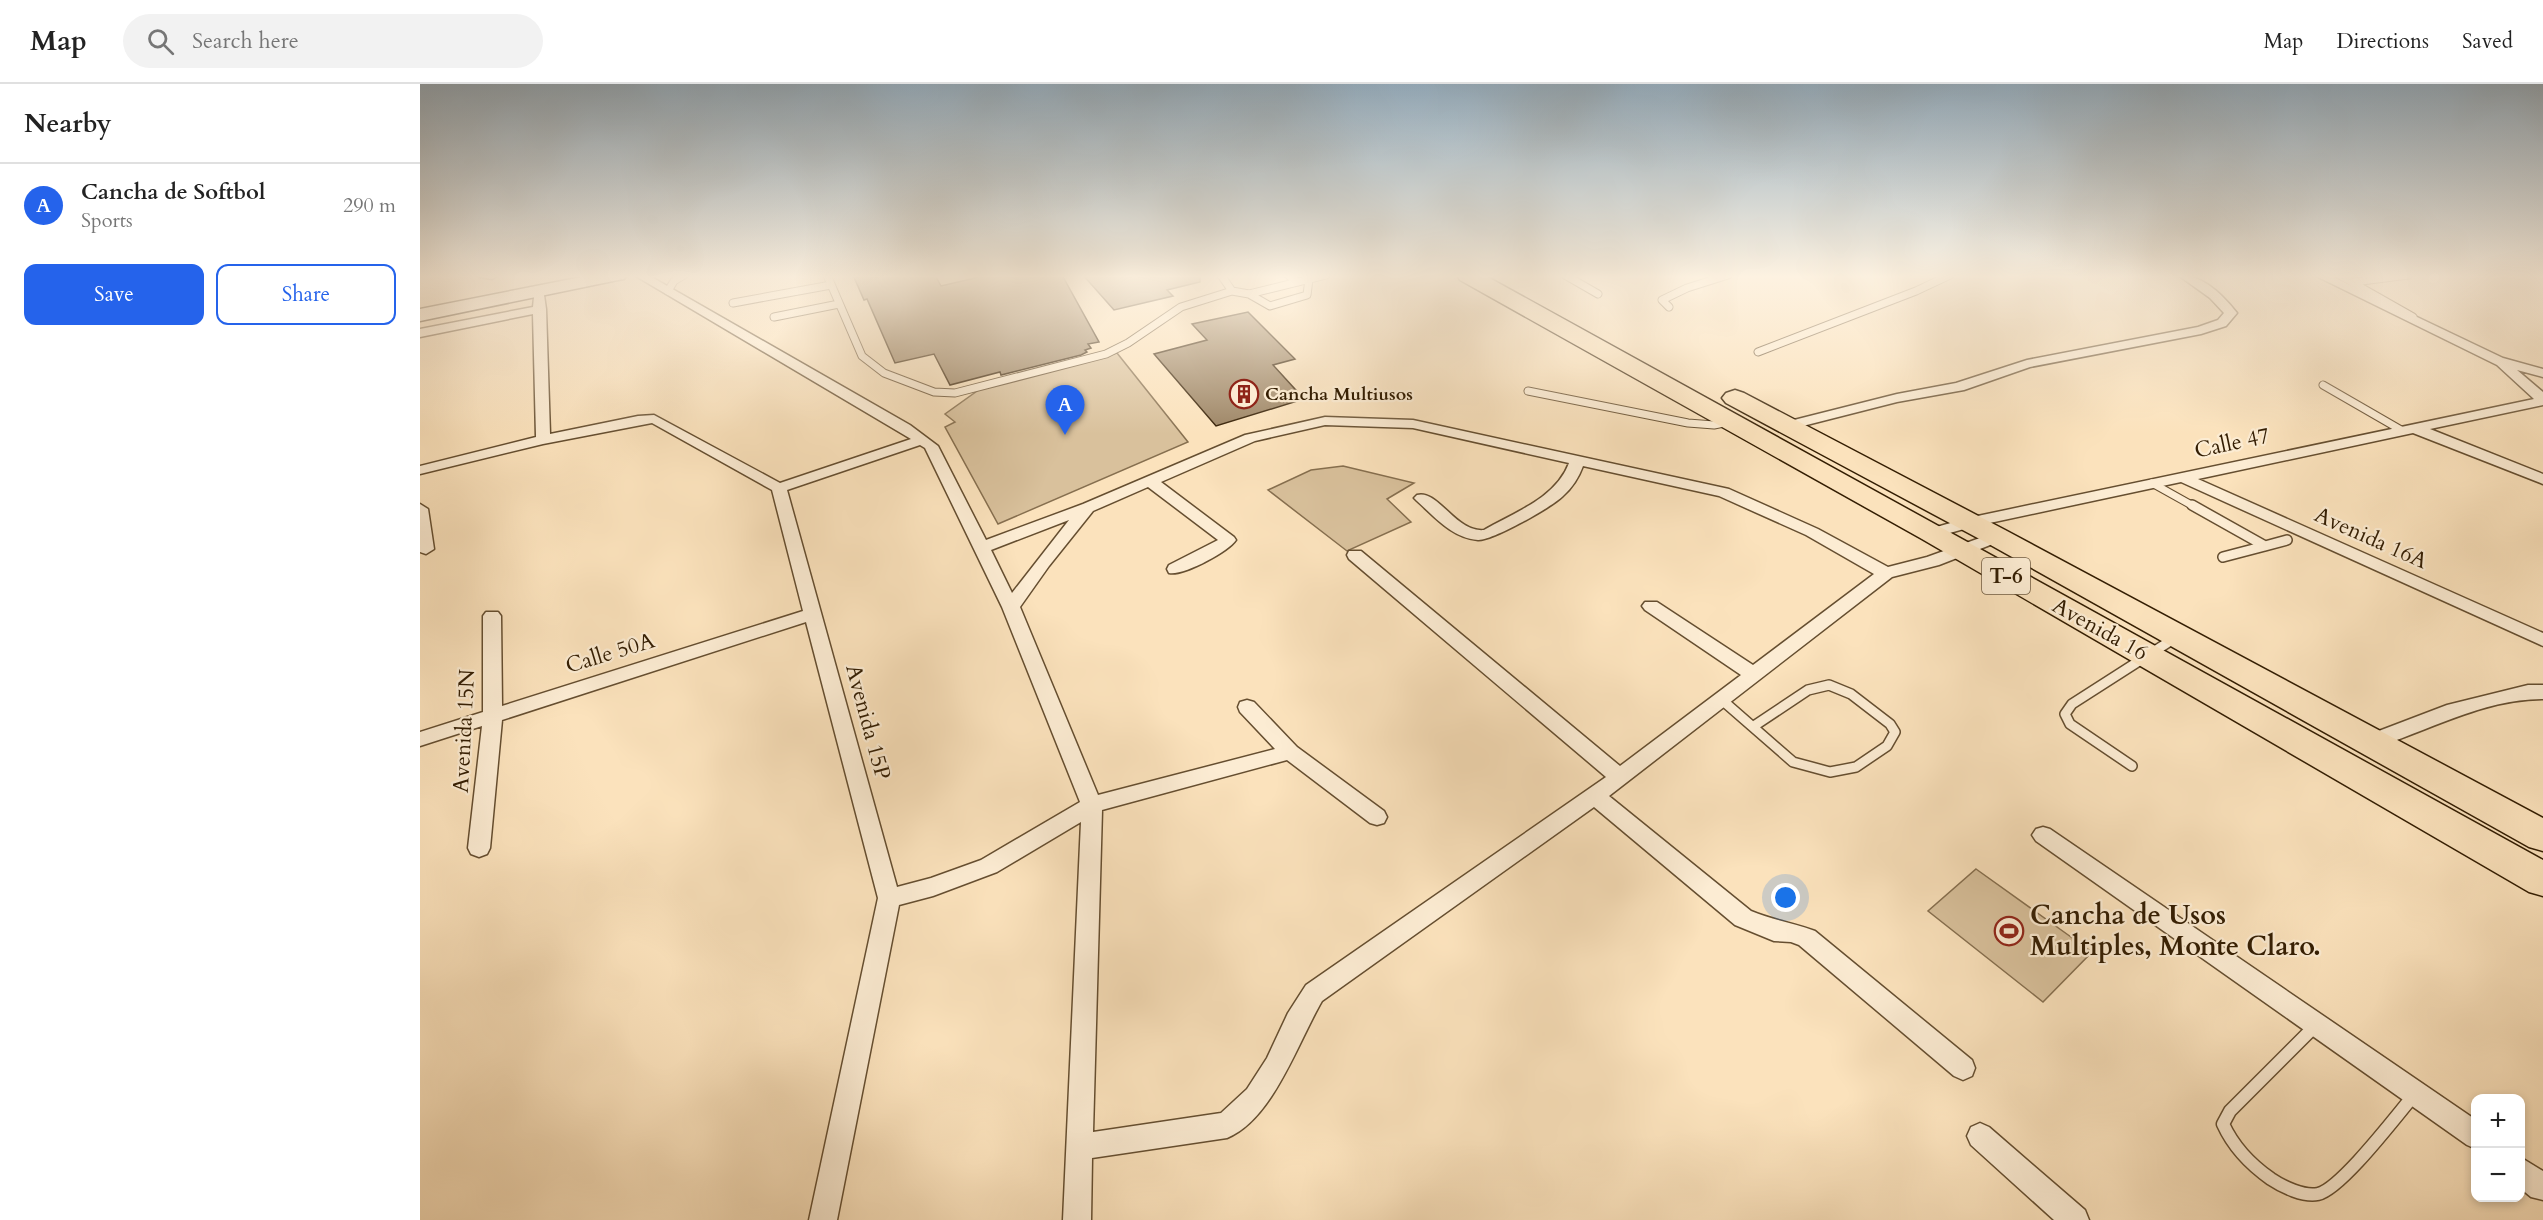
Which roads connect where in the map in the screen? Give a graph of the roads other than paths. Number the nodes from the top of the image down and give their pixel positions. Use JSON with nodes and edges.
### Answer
{"nodes":[{"id":1,"x":438,"y":328,"type":"edge"},
{"id":2,"x":541,"y":328,"type":"edge"},
{"id":3,"x":731,"y":328,"type":"edge"},
{"id":4,"x":850,"y":328,"type":"edge"},
{"id":5,"x":1150,"y":328,"type":"edge"},
{"id":6,"x":1563,"y":328,"type":"edge"},
{"id":7,"x":1604,"y":328,"type":"edge"},
{"id":8,"x":1820,"y":328,"type":"edge"},
{"id":9,"x":2207,"y":328,"type":"edge"},
{"id":10,"x":2432,"y":328,"type":"edge"},
{"id":11,"x":420,"y":333,"type":"edge"},
{"id":12,"x":1758,"y":352,"type":"dead end"},
{"id":13,"x":2498,"y":361,"type":"junction"},
{"id":14,"x":2543,"y":373,"type":"edge"},
{"id":15,"x":2323,"y":384,"type":"dead end"},
{"id":16,"x":1528,"y":391,"type":"dead end"},
{"id":17,"x":2543,"y":400,"type":"edge"},
{"id":18,"x":1731,"y":421,"type":"junction"},
{"id":19,"x":1787,"y":426,"type":"junction"},
{"id":20,"x":2408,"y":429,"type":"junction"},
{"id":21,"x":543,"y":440,"type":"junction"},
{"id":22,"x":922,"y":440,"type":"junction"},
{"id":23,"x":1577,"y":461,"type":"junction"},
{"id":24,"x":420,"y":470,"type":"edge"},
{"id":25,"x":2181,"y":477,"type":"junction"},
{"id":26,"x":2543,"y":479,"type":"edge"},
{"id":27,"x":1149,"y":481,"type":"junction"},
{"id":28,"x":2152,"y":483,"type":"junction"},
{"id":29,"x":779,"y":488,"type":"junction"},
{"id":30,"x":1422,"y":498,"type":"dead end"},
{"id":31,"x":1087,"y":508,"type":"junction"},
{"id":32,"x":420,"y":509,"type":"edge"},
{"id":33,"x":1965,"y":537,"type":"junction"},
{"id":34,"x":2287,"y":540,"type":"dead end"},
{"id":35,"x":2265,"y":546,"type":"junction"},
{"id":36,"x":981,"y":548,"type":"junction"},
{"id":37,"x":426,"y":549,"type":"dead end"},
{"id":38,"x":1354,"y":555,"type":"dead end"},
{"id":39,"x":2223,"y":556,"type":"dead end"},
{"id":40,"x":1175,"y":569,"type":"dead end"},
{"id":41,"x":1886,"y":573,"type":"junction"},
{"id":42,"x":1651,"y":606,"type":"dead end"},
{"id":43,"x":1011,"y":607,"type":"junction"},
{"id":44,"x":814,"y":614,"type":"junction"},
{"id":45,"x":492,"y":616,"type":"dead end"},
{"id":46,"x":2177,"y":636,"type":"junction"},
{"id":47,"x":2543,"y":640,"type":"edge"},
{"id":48,"x":2146,"y":655,"type":"junction"},
{"id":49,"x":1754,"y":675,"type":"junction"},
{"id":50,"x":2543,"y":692,"type":"edge"},
{"id":51,"x":1722,"y":700,"type":"junction"},
{"id":52,"x":1247,"y":707,"type":"dead end"},
{"id":53,"x":493,"y":715,"type":"junction"},
{"id":54,"x":1754,"y":726,"type":"junction"},
{"id":55,"x":420,"y":739,"type":"edge"},
{"id":56,"x":2370,"y":742,"type":"junction"},
{"id":57,"x":1290,"y":752,"type":"junction"},
{"id":58,"x":2132,"y":766,"type":"dead end"},
{"id":59,"x":1620,"y":777,"type":"junction"},
{"id":60,"x":1595,"y":796,"type":"junction"},
{"id":61,"x":1092,"y":805,"type":"junction"},
{"id":62,"x":1377,"y":817,"type":"dead end"},
{"id":63,"x":2043,"y":835,"type":"dead end"},
{"id":64,"x":2543,"y":836,"type":"edge"},
{"id":65,"x":479,"y":848,"type":"dead end"},
{"id":66,"x":2543,"y":880,"type":"edge"},
{"id":67,"x":889,"y":898,"type":"junction"},
{"id":68,"x":2316,"y":1024,"type":"junction"},
{"id":69,"x":1963,"y":1068,"type":"dead end"},
{"id":70,"x":2414,"y":1095,"type":"junction"},
{"id":71,"x":2471,"y":1133,"type":"edge"},
{"id":72,"x":1980,"y":1136,"type":"dead end"},
{"id":73,"x":1080,"y":1148,"type":"junction"},
{"id":74,"x":2525,"y":1174,"type":"edge"},
{"id":75,"x":2542,"y":1186,"type":"edge"},
{"id":76,"x":823,"y":1220,"type":"edge"},
{"id":77,"x":1077,"y":1220,"type":"edge"},
{"id":78,"x":2075,"y":1220,"type":"edge"}],
"edges":[{"from":1,"to":11,"type":"street"},
{"from":2,"to":21,"type":"street"},
{"from":3,"to":22,"type":"street"},
{"from":4,"to":5,"type":"lane"},
{"from":6,"to":18,"type":"highway","name":"Avenida 16","number":"T-6"},
{"from":7,"to":19,"type":"highway","name":"Avenida 16","number":"T-6"},
{"from":8,"to":12,"type":"lane"},
{"from":9,"to":19,"type":"street"},
{"from":10,"to":13,"type":"street"},
{"from":13,"to":14,"type":"street"},
{"from":13,"to":17,"type":"street"},
{"from":15,"to":20,"type":"lane"},
{"from":16,"to":18,"type":"lane"},
{"from":17,"to":20,"type":"street","name":"Calle 47"},
{"from":18,"to":33,"type":"highway","name":"Avenida 16","number":"T-6"},
{"from":19,"to":33,"type":"highway","name":"Avenida 16","number":"T-6"},
{"from":20,"to":25,"type":"street","name":"Calle 47"},
{"from":20,"to":26,"type":"street"},
{"from":21,"to":24,"type":"street"},
{"from":21,"to":29,"type":"street"},
{"from":22,"to":29,"type":"street"},
{"from":22,"to":36,"type":"street"},
{"from":23,"to":27,"type":"street"},
{"from":23,"to":30,"type":"street"},
{"from":23,"to":41,"type":"street"},
{"from":25,"to":28,"type":"street","name":"Calle 47"},
{"from":25,"to":47,"type":"street","name":"Avenida 16A"},
{"from":27,"to":31,"type":"street"},
{"from":27,"to":40,"type":"street"},
{"from":28,"to":33,"type":"street","name":"Calle 47"},
{"from":28,"to":35,"type":"lane"},
{"from":29,"to":44,"type":"street","name":"Avenida 15P"},
{"from":31,"to":36,"type":"street"},
{"from":31,"to":43,"type":"street"},
{"from":32,"to":37,"type":"street"},
{"from":33,"to":41,"type":"street","name":"Calle 47"},
{"from":33,"to":46,"type":"highway","name":"Avenida 16","number":"T-6"},
{"from":33,"to":48,"type":"highway","name":"Avenida 16","number":"T-6"},
{"from":34,"to":35,"type":"lane"},
{"from":35,"to":39,"type":"lane"},
{"from":36,"to":43,"type":"street"},
{"from":38,"to":59,"type":"street"},
{"from":41,"to":49,"type":"street"},
{"from":42,"to":49,"type":"street"},
{"from":43,"to":61,"type":"street"},
{"from":44,"to":53,"type":"street","name":"Calle 50A"},
{"from":44,"to":67,"type":"street","name":"Avenida 15P"},
{"from":45,"to":53,"type":"street","name":"Avenida 15N"},
{"from":46,"to":48,"type":"lane"},
{"from":46,"to":56,"type":"highway","name":"Avenida 16","number":"T-6"},
{"from":48,"to":58,"type":"lane"},
{"from":48,"to":66,"type":"highway","name":"Avenida 16","number":"T-6"},
{"from":49,"to":51,"type":"street"},
{"from":50,"to":56,"type":"street"},
{"from":51,"to":54,"type":"lane"},
{"from":51,"to":59,"type":"street"},
{"from":52,"to":57,"type":"street"},
{"from":53,"to":55,"type":"street","name":"Calle 50A"},
{"from":53,"to":65,"type":"street","name":"Avenida 15N"},
{"from":54,"to":54,"type":"lane"},
{"from":56,"to":64,"type":"highway","name":"Avenida 16","number":"T-6"},
{"from":57,"to":61,"type":"street"},
{"from":57,"to":62,"type":"street"},
{"from":59,"to":60,"type":"street"},
{"from":60,"to":69,"type":"street"},
{"from":60,"to":73,"type":"street"},
{"from":61,"to":67,"type":"street"},
{"from":61,"to":73,"type":"street"},
{"from":63,"to":68,"type":"street"},
{"from":67,"to":76,"type":"street","name":"Avenida 15P"},
{"from":68,"to":70,"type":"street"},
{"from":68,"to":70,"type":"lane"},
{"from":70,"to":71,"type":"street"},
{"from":72,"to":78,"type":"street"},
{"from":73,"to":77,"type":"street"},
{"from":74,"to":75,"type":"street"}]}
